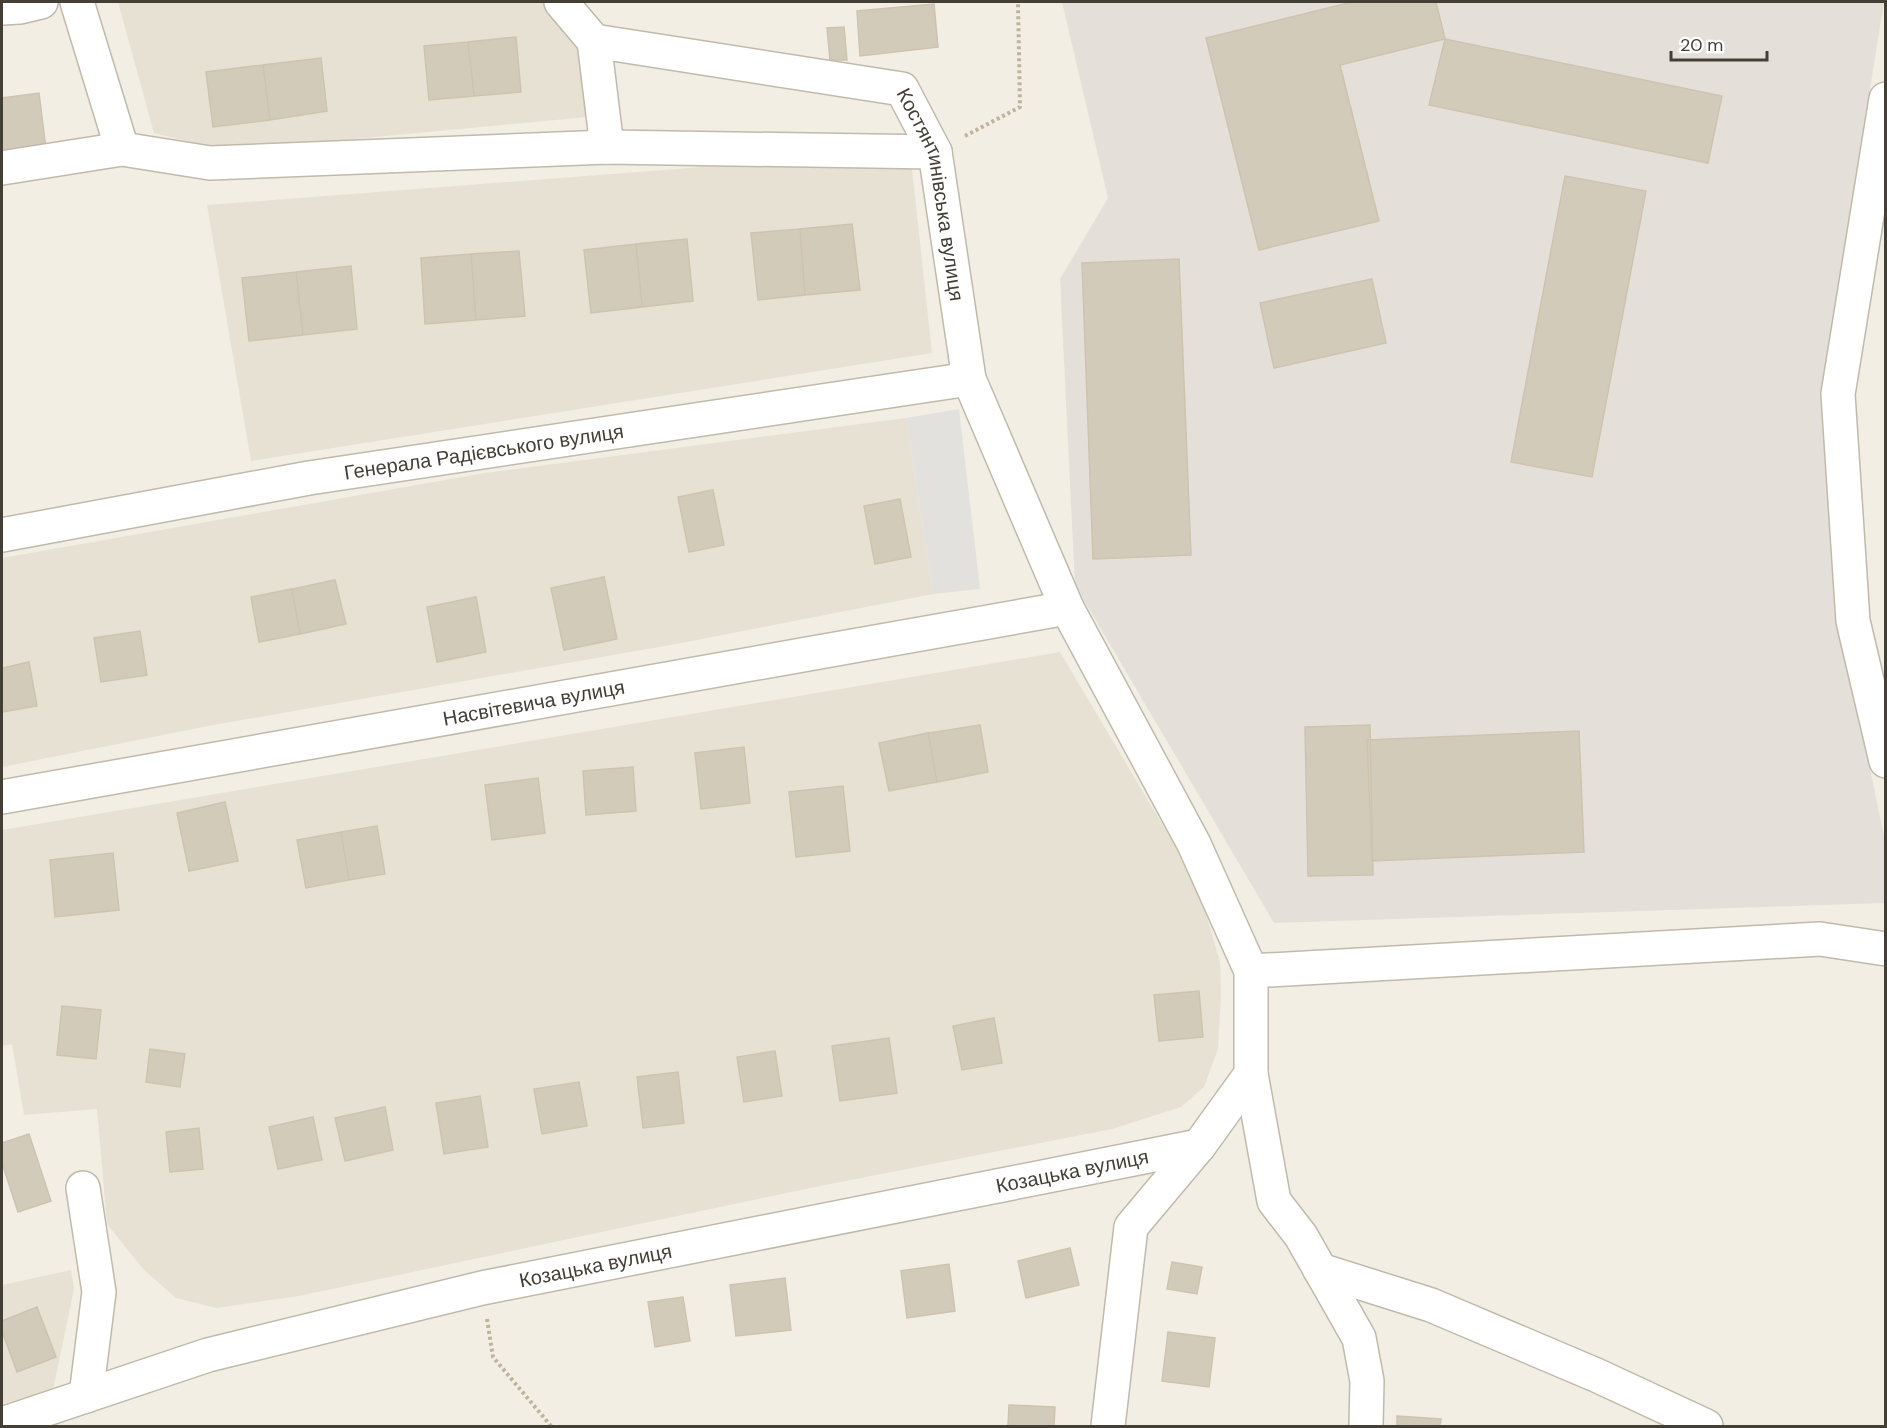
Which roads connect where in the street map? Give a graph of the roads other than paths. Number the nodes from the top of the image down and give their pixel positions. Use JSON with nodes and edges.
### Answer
{"nodes":[{"id":1,"x":41,"y":2,"type":"edge"},
{"id":2,"x":77,"y":2,"type":"edge"},
{"id":3,"x":561,"y":2,"type":"edge"},
{"id":4,"x":2,"y":8,"type":"edge"},
{"id":5,"x":594,"y":41,"type":"junction"},
{"id":6,"x":1886,"y":99,"type":"edge"},
{"id":7,"x":607,"y":147,"type":"junction"},
{"id":8,"x":122,"y":149,"type":"junction"},
{"id":9,"x":935,"y":152,"type":"junction"},
{"id":10,"x":2,"y":168,"type":"edge"},
{"id":11,"x":969,"y":378,"type":"junction"},
{"id":12,"x":2,"y":535,"type":"edge"},
{"id":13,"x":1067,"y":608,"type":"junction"},
{"id":14,"x":1886,"y":760,"type":"edge"},
{"id":15,"x":2,"y":796,"type":"edge"},
{"id":16,"x":1886,"y":949,"type":"edge"},
{"id":17,"x":1251,"y":971,"type":"junction"},
{"id":18,"x":1251,"y":1074,"type":"junction"},
{"id":19,"x":1199,"y":1146,"type":"junction"},
{"id":20,"x":83,"y":1188,"type":"dead end"},
{"id":21,"x":1320,"y":1270,"type":"junction"},
{"id":22,"x":86,"y":1396,"type":"junction"},
{"id":23,"x":2,"y":1424,"type":"edge"},
{"id":24,"x":1108,"y":1426,"type":"edge"},
{"id":25,"x":1366,"y":1426,"type":"edge"},
{"id":26,"x":1706,"y":1426,"type":"edge"}],
"edges":[{"from":1,"to":4,"type":"street"},
{"from":2,"to":8,"type":"street"},
{"from":3,"to":5,"type":"street"},
{"from":5,"to":7,"type":"street"},
{"from":5,"to":9,"type":"street","name":"Костянтинівська вулиця"},
{"from":6,"to":14,"type":"street"},
{"from":7,"to":8,"type":"street"},
{"from":7,"to":9,"type":"street"},
{"from":8,"to":10,"type":"street"},
{"from":9,"to":11,"type":"street","name":"Костянтинівська вулиця"},
{"from":11,"to":12,"type":"street","name":"Генерала Радієвського вулиця"},
{"from":11,"to":13,"type":"street","name":"Костянтинівська вулиця"},
{"from":13,"to":15,"type":"street","name":"Насвітевича вулиця"},
{"from":13,"to":17,"type":"street","name":"Костянтинівська вулиця"},
{"from":16,"to":17,"type":"street"},
{"from":17,"to":18,"type":"street"},
{"from":18,"to":19,"type":"street"},
{"from":18,"to":21,"type":"street"},
{"from":19,"to":22,"type":"street","name":"Козацька вулиця"},
{"from":19,"to":24,"type":"street"},
{"from":20,"to":22,"type":"street"},
{"from":21,"to":25,"type":"street"},
{"from":21,"to":26,"type":"street"},
{"from":22,"to":23,"type":"street","name":"Козацька вулиця"}]}
